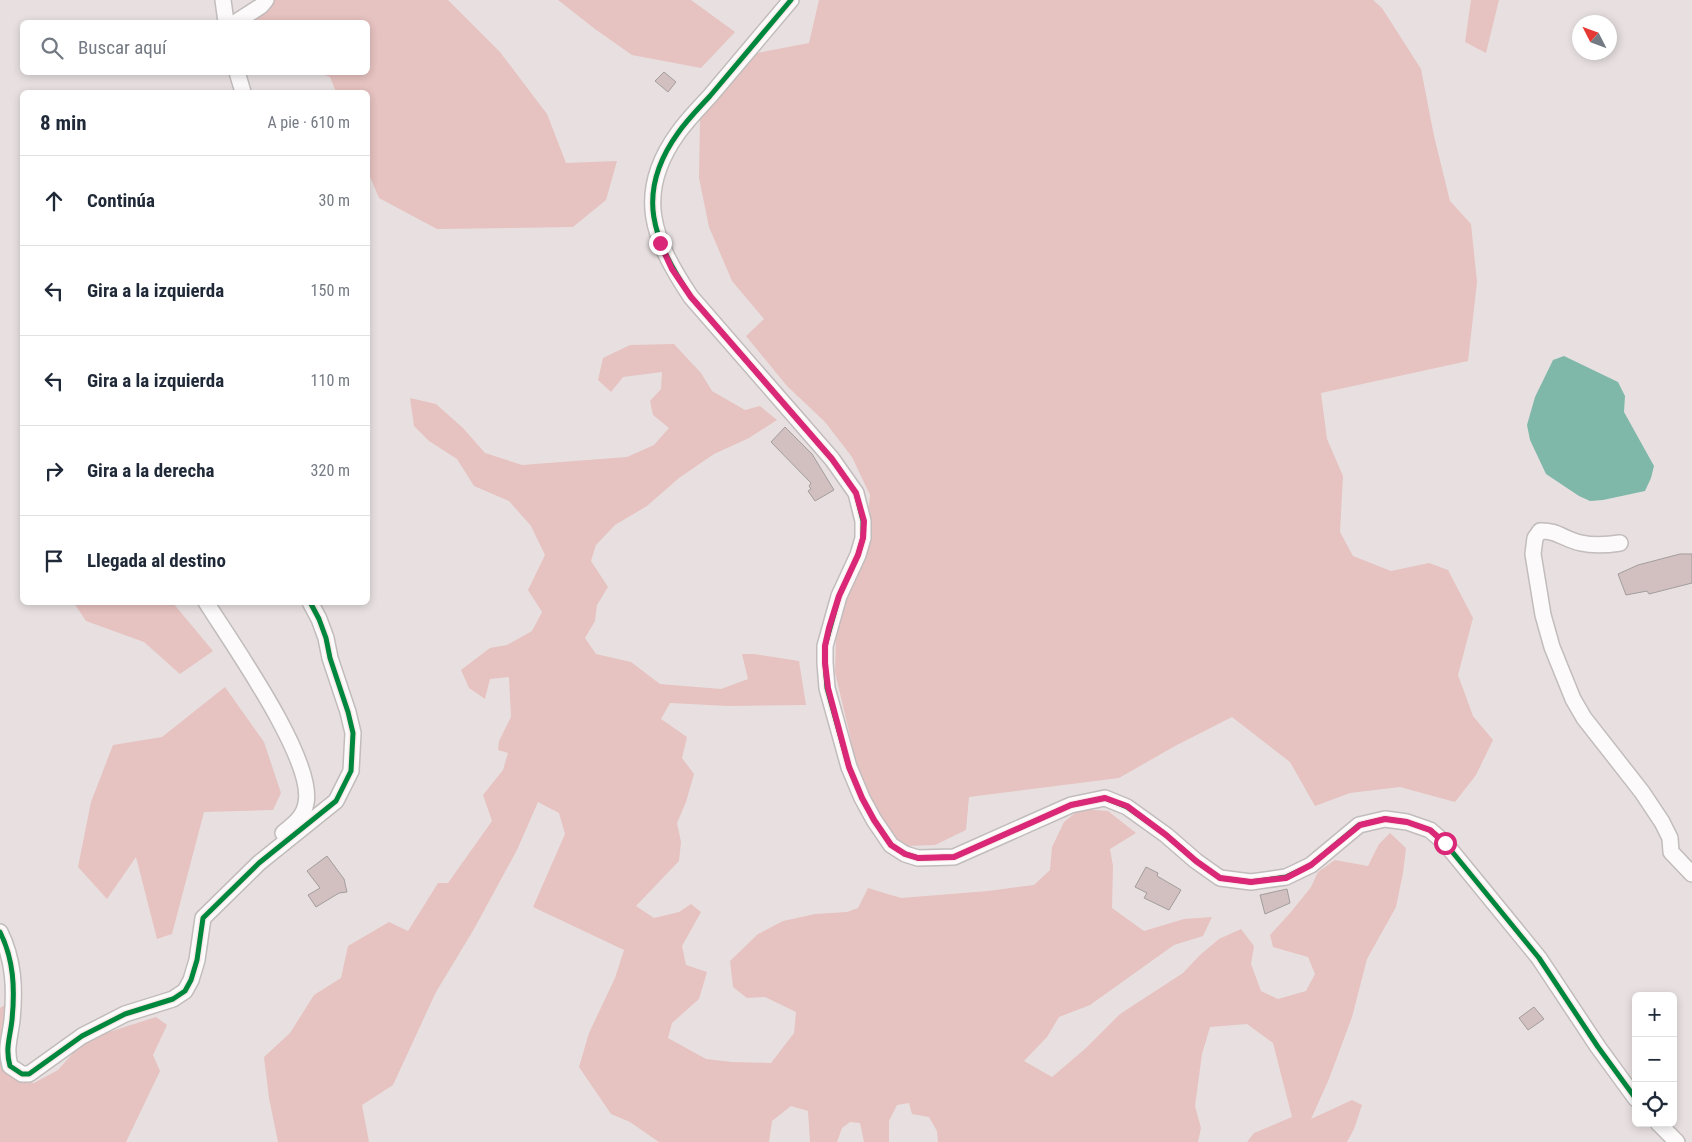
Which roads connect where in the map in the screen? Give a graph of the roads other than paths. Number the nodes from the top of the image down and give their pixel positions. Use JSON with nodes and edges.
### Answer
{"nodes":[{"id":1,"x":223,"y":0,"type":"edge"},
{"id":2,"x":266,"y":0,"type":"edge"},
{"id":3,"x":791,"y":0,"type":"edge"},
{"id":4,"x":226,"y":20,"type":"edge"},
{"id":5,"x":239,"y":20,"type":"edge"},
{"id":6,"x":238,"y":75,"type":"edge"},
{"id":7,"x":242,"y":90,"type":"edge"},
{"id":8,"x":1620,"y":543,"type":"dead end"},
{"id":9,"x":208,"y":605,"type":"edge"},
{"id":10,"x":312,"y":605,"type":"edge"},
{"id":11,"x":1692,"y":874,"type":"edge"},
{"id":12,"x":203,"y":918,"type":"junction"},
{"id":13,"x":0,"y":932,"type":"edge"},
{"id":14,"x":1632,"y":1094,"type":"edge"},
{"id":15,"x":1662,"y":1127,"type":"edge"},
{"id":16,"x":1678,"y":1142,"type":"edge"}],
"edges":[{"from":1,"to":4,"type":"street"},
{"from":2,"to":5,"type":"street"},
{"from":3,"to":14,"type":"street"},
{"from":6,"to":7,"type":"street"},
{"from":8,"to":11,"type":"street"},
{"from":9,"to":12,"type":"street"},
{"from":10,"to":12,"type":"street"},
{"from":12,"to":13,"type":"street"},
{"from":15,"to":16,"type":"street"}]}
